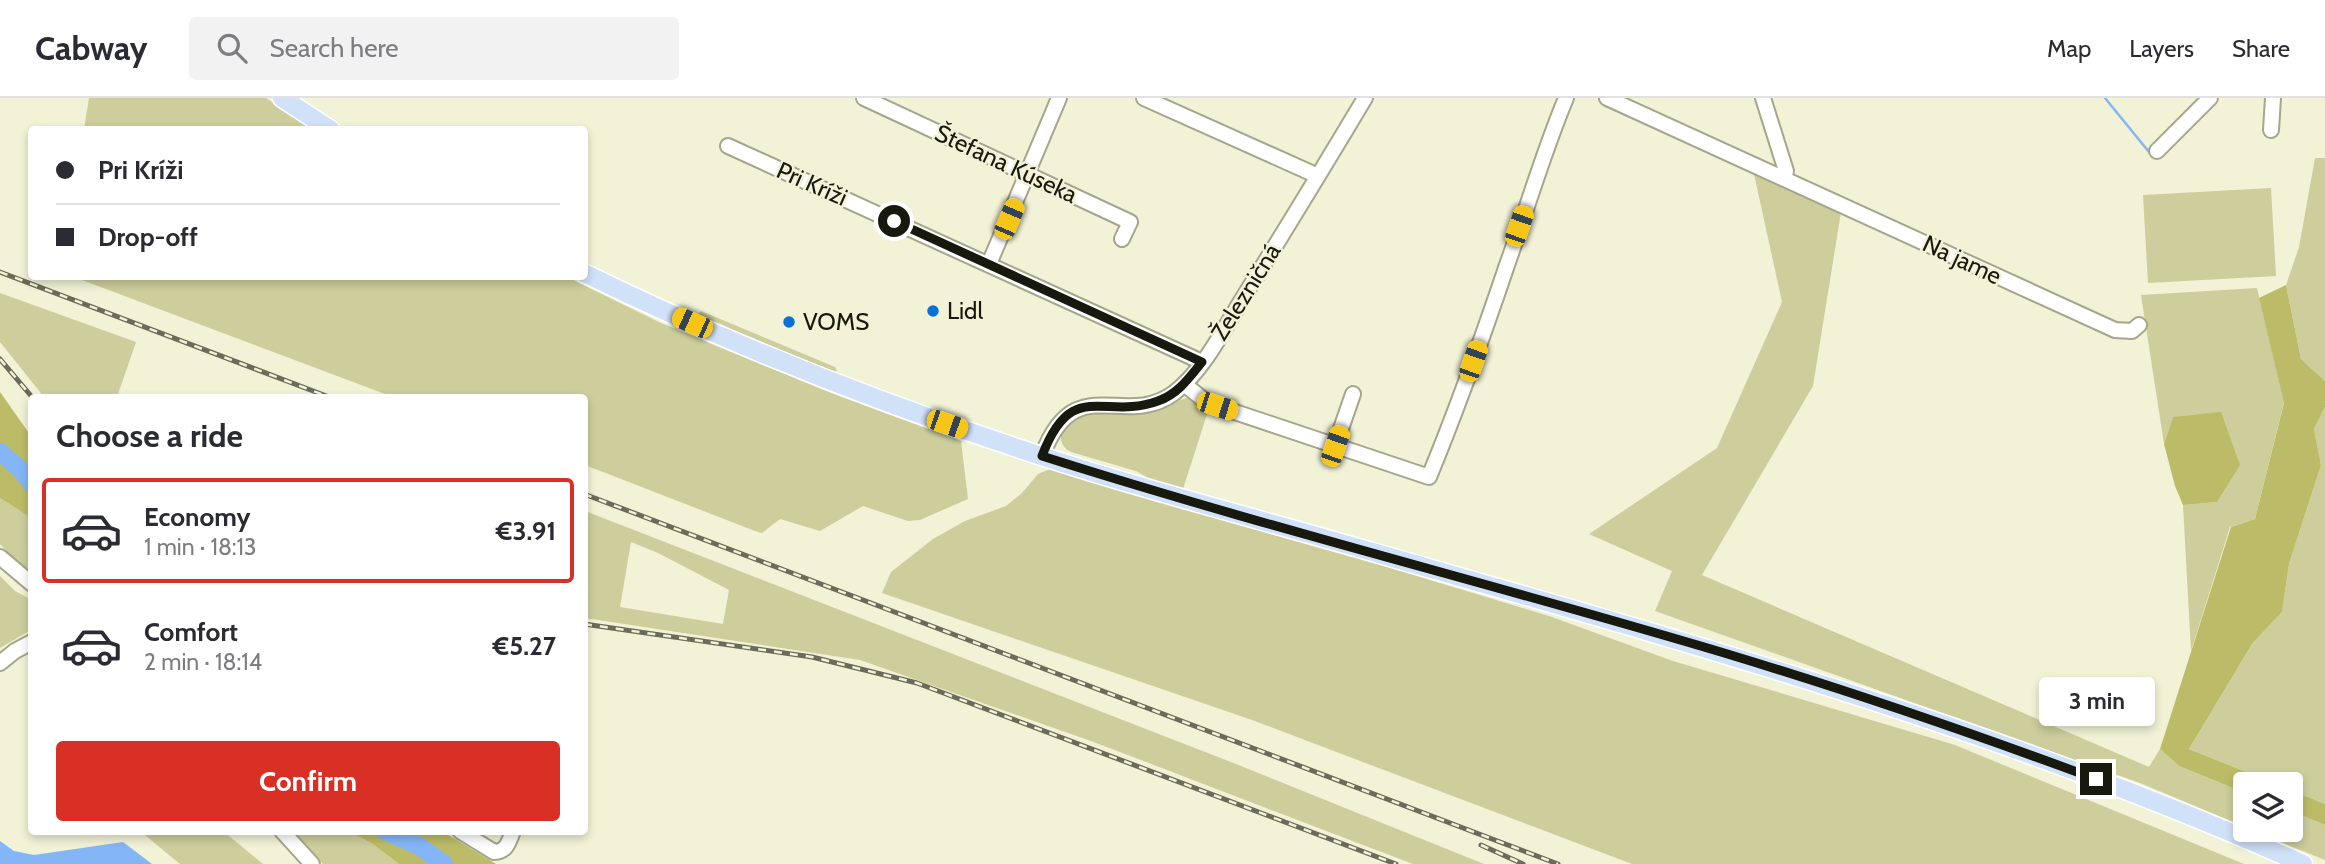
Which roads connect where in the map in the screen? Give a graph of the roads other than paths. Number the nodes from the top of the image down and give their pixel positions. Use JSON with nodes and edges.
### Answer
{"nodes":[{"id":1,"x":282,"y":98,"type":"edge"},
{"id":2,"x":864,"y":98,"type":"edge"},
{"id":3,"x":1059,"y":98,"type":"edge"},
{"id":4,"x":1144,"y":98,"type":"edge"},
{"id":5,"x":1365,"y":98,"type":"edge"},
{"id":6,"x":1566,"y":98,"type":"edge"},
{"id":7,"x":1607,"y":98,"type":"edge"},
{"id":8,"x":1763,"y":98,"type":"edge"},
{"id":9,"x":2210,"y":98,"type":"edge"},
{"id":10,"x":2273,"y":98,"type":"edge"},
{"id":11,"x":325,"y":126,"type":"edge"},
{"id":12,"x":2271,"y":130,"type":"dead end"},
{"id":13,"x":728,"y":146,"type":"dead end"},
{"id":14,"x":2157,"y":151,"type":"dead end"},
{"id":15,"x":1028,"y":174,"type":"junction"},
{"id":16,"x":1318,"y":176,"type":"junction"},
{"id":17,"x":1784,"y":179,"type":"junction"},
{"id":18,"x":1122,"y":239,"type":"dead end"},
{"id":19,"x":989,"y":264,"type":"junction"},
{"id":20,"x":588,"y":275,"type":"edge"},
{"id":21,"x":2138,"y":325,"type":"dead end"},
{"id":22,"x":1202,"y":362,"type":"junction"},
{"id":23,"x":1184,"y":384,"type":"junction"},
{"id":24,"x":1353,"y":394,"type":"dead end"},
{"id":25,"x":1335,"y":446,"type":"junction"},
{"id":26,"x":1042,"y":456,"type":"junction"},
{"id":27,"x":0,"y":557,"type":"edge"},
{"id":28,"x":28,"y":581,"type":"edge"},
{"id":29,"x":28,"y":644,"type":"edge"},
{"id":30,"x":0,"y":663,"type":"edge"},
{"id":31,"x":286,"y":835,"type":"edge"},
{"id":32,"x":466,"y":835,"type":"edge"},
{"id":33,"x":511,"y":835,"type":"edge"},
{"id":34,"x":312,"y":864,"type":"edge"},
{"id":35,"x":2304,"y":864,"type":"edge"}],
"edges":[{"from":1,"to":11,"type":"main road"},
{"from":2,"to":15,"type":"street","name":"Štefana Kúseka"},
{"from":3,"to":15,"type":"street"},
{"from":4,"to":16,"type":"street"},
{"from":5,"to":16,"type":"street","name":"Železničná"},
{"from":6,"to":25,"type":"street"},
{"from":7,"to":17,"type":"street","name":"Na jame"},
{"from":8,"to":17,"type":"street"},
{"from":9,"to":14,"type":"street"},
{"from":10,"to":12,"type":"street"},
{"from":13,"to":19,"type":"street","name":"Pri Kríži"},
{"from":15,"to":18,"type":"street","name":"Štefana Kúseka"},
{"from":15,"to":19,"type":"street"},
{"from":16,"to":22,"type":"street","name":"Železničná"},
{"from":17,"to":21,"type":"street","name":"Na jame"},
{"from":19,"to":22,"type":"street","name":"Pri Kríži"},
{"from":20,"to":26,"type":"main road"},
{"from":22,"to":23,"type":"street","name":"Železničná"},
{"from":23,"to":25,"type":"street"},
{"from":23,"to":26,"type":"street","name":"Železničná"},
{"from":24,"to":25,"type":"street"},
{"from":26,"to":35,"type":"main road"},
{"from":27,"to":28,"type":"street"},
{"from":29,"to":30,"type":"street"},
{"from":31,"to":34,"type":"street"},
{"from":32,"to":33,"type":"street"}]}
